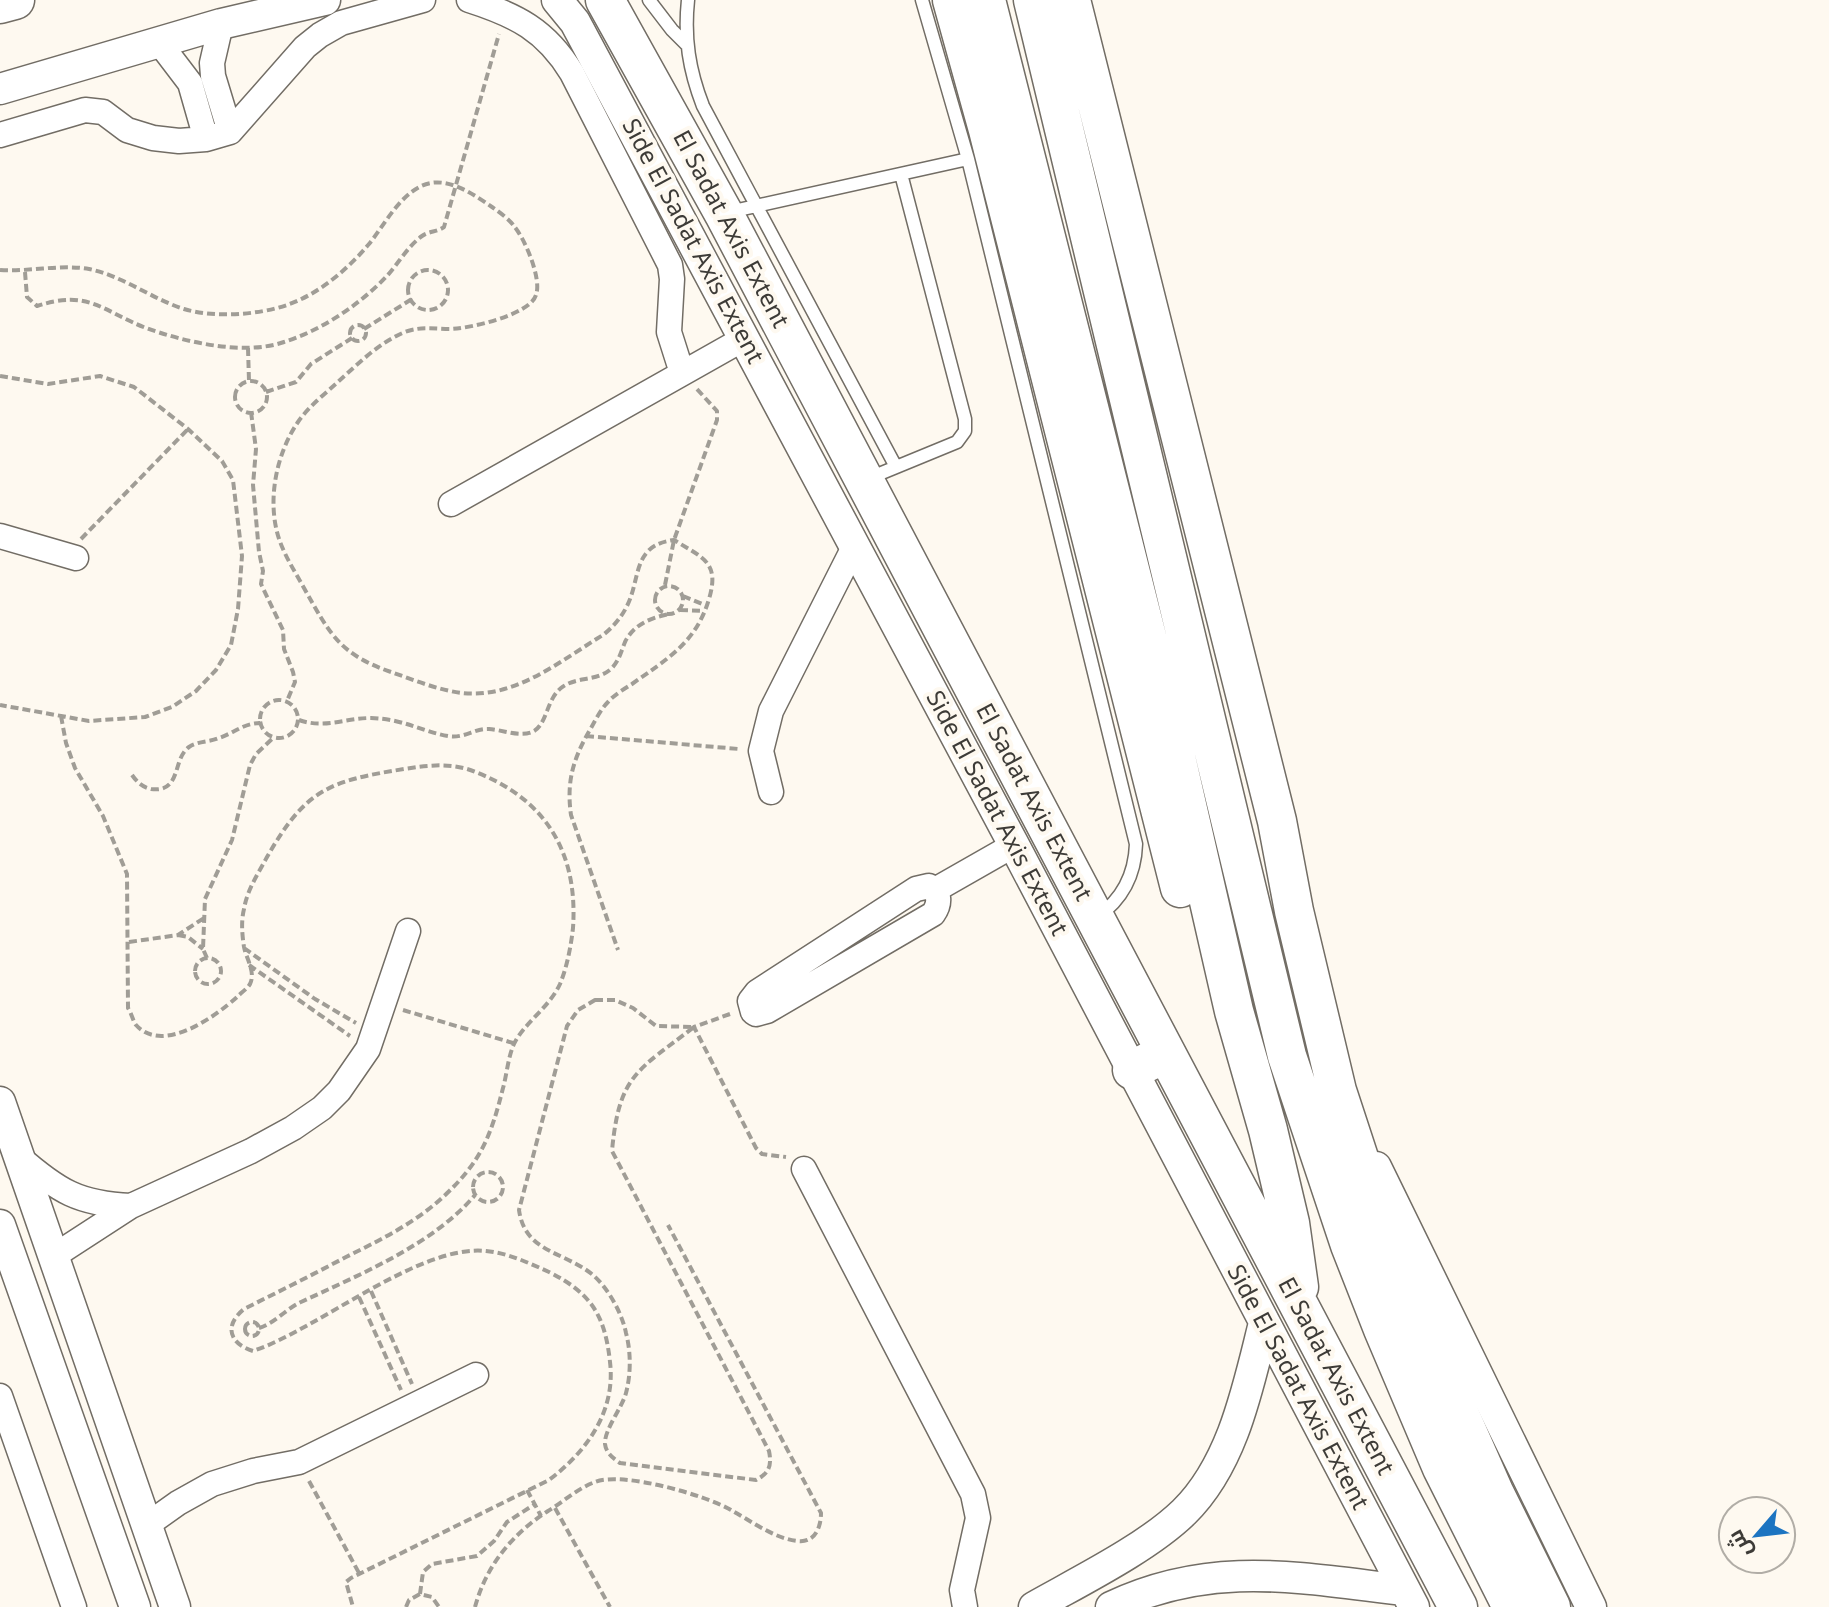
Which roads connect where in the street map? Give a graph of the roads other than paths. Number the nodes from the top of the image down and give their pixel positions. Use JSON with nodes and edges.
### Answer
{"nodes":[{"id":1,"x":15,"y":0,"type":"edge"},
{"id":2,"x":325,"y":0,"type":"edge"},
{"id":3,"x":423,"y":0,"type":"edge"},
{"id":4,"x":469,"y":0,"type":"edge"},
{"id":5,"x":649,"y":0,"type":"edge"},
{"id":6,"x":688,"y":0,"type":"edge"},
{"id":7,"x":922,"y":0,"type":"edge"},
{"id":8,"x":952,"y":0,"type":"edge"},
{"id":9,"x":986,"y":0,"type":"edge"},
{"id":10,"x":1033,"y":0,"type":"edge"},
{"id":11,"x":1071,"y":0,"type":"edge"},
{"id":12,"x":0,"y":4,"type":"edge"},
{"id":13,"x":579,"y":7,"type":"edge"},
{"id":14,"x":221,"y":24,"type":"junction"},
{"id":15,"x":158,"y":41,"type":"junction"},
{"id":16,"x":686,"y":44,"type":"junction"},
{"id":17,"x":0,"y":89,"type":"edge"},
{"id":18,"x":230,"y":132,"type":"junction"},
{"id":19,"x":0,"y":135,"type":"edge"},
{"id":20,"x":206,"y":139,"type":"junction"},
{"id":21,"x":968,"y":159,"type":"junction"},
{"id":22,"x":901,"y":174,"type":"junction"},
{"id":23,"x":741,"y":210,"type":"junction"},
{"id":24,"x":745,"y":338,"type":"junction"},
{"id":25,"x":682,"y":373,"type":"junction"},
{"id":26,"x":880,"y":474,"type":"junction"},
{"id":27,"x":451,"y":504,"type":"dead end"},
{"id":28,"x":0,"y":536,"type":"edge"},
{"id":29,"x":855,"y":545,"type":"junction"},
{"id":30,"x":76,"y":558,"type":"road end"},
{"id":31,"x":771,"y":792,"type":"dead end"},
{"id":32,"x":1014,"y":845,"type":"junction"},
{"id":33,"x":1095,"y":919,"type":"junction"},
{"id":34,"x":408,"y":931,"type":"dead end"},
{"id":35,"x":750,"y":1006,"type":"road end"},
{"id":36,"x":1166,"y":1053,"type":"junction"},
{"id":37,"x":1132,"y":1070,"type":"junction"},
{"id":38,"x":1337,"y":1091,"type":"junction"},
{"id":39,"x":0,"y":1102,"type":"edge"},
{"id":40,"x":19,"y":1157,"type":"junction"},
{"id":41,"x":804,"y":1169,"type":"road end"},
{"id":42,"x":131,"y":1206,"type":"junction"},
{"id":43,"x":1252,"y":1217,"type":"junction"},
{"id":44,"x":0,"y":1225,"type":"edge"},
{"id":45,"x":54,"y":1256,"type":"junction"},
{"id":46,"x":1302,"y":1311,"type":"junction"},
{"id":47,"x":1264,"y":1323,"type":"junction"},
{"id":48,"x":476,"y":1375,"type":"dead end"},
{"id":49,"x":0,"y":1396,"type":"edge"},
{"id":50,"x":108,"y":1413,"type":"junction"},
{"id":51,"x":71,"y":1426,"type":"junction"},
{"id":52,"x":147,"y":1525,"type":"junction"},
{"id":53,"x":1099,"y":1570,"type":"junction"},
{"id":54,"x":1409,"y":1598,"type":"edge"},
{"id":55,"x":1114,"y":1606,"type":"edge"},
{"id":56,"x":74,"y":1607,"type":"edge"},
{"id":57,"x":135,"y":1607,"type":"edge"},
{"id":58,"x":175,"y":1607,"type":"edge"},
{"id":59,"x":965,"y":1607,"type":"edge"},
{"id":60,"x":1034,"y":1607,"type":"edge"},
{"id":61,"x":1458,"y":1607,"type":"edge"},
{"id":62,"x":1512,"y":1607,"type":"edge"},
{"id":63,"x":1551,"y":1607,"type":"edge"},
{"id":64,"x":1591,"y":1607,"type":"edge"}],
"edges":[{"from":1,"to":12,"type":"main road"},
{"from":2,"to":14,"type":"street"},
{"from":3,"to":18,"type":"street"},
{"from":4,"to":25,"type":"street"},
{"from":5,"to":16,"type":"lane"},
{"from":6,"to":16,"type":"lane"},
{"from":7,"to":21,"type":"lane"},
{"from":8,"to":43,"type":"main road"},
{"from":9,"to":46,"type":"main road"},
{"from":10,"to":62,"type":"main road"},
{"from":11,"to":38,"type":"main road"},
{"from":13,"to":23,"type":"main road","name":"El Sadat Axis Extent"},
{"from":13,"to":24,"type":"street","name":"Side El Sadat Axis Extent"},
{"from":14,"to":15,"type":"street"},
{"from":14,"to":18,"type":"street"},
{"from":15,"to":17,"type":"street"},
{"from":15,"to":20,"type":"street"},
{"from":16,"to":23,"type":"lane"},
{"from":18,"to":20,"type":"street"},
{"from":19,"to":20,"type":"street"},
{"from":21,"to":22,"type":"lane"},
{"from":21,"to":33,"type":"lane"},
{"from":22,"to":23,"type":"lane"},
{"from":22,"to":26,"type":"lane"},
{"from":23,"to":26,"type":"main road","name":"El Sadat Axis Extent"},
{"from":24,"to":25,"type":"street"},
{"from":24,"to":29,"type":"street","name":"Side El Sadat Axis Extent"},
{"from":25,"to":27,"type":"street"},
{"from":26,"to":33,"type":"main road","name":"El Sadat Axis Extent"},
{"from":28,"to":30,"type":"street"},
{"from":29,"to":31,"type":"street"},
{"from":29,"to":32,"type":"street","name":"Side El Sadat Axis Extent"},
{"from":32,"to":35,"type":"street"},
{"from":32,"to":37,"type":"street","name":"Side El Sadat Axis Extent"},
{"from":33,"to":36,"type":"main road","name":"El Sadat Axis Extent"},
{"from":34,"to":42,"type":"street"},
{"from":36,"to":37,"type":"main road"},
{"from":36,"to":43,"type":"main road","name":"El Sadat Axis Extent"},
{"from":37,"to":47,"type":"street","name":"Side El Sadat Axis Extent"},
{"from":38,"to":63,"type":"main road"},
{"from":38,"to":64,"type":"street"},
{"from":39,"to":40,"type":"street"},
{"from":40,"to":42,"type":"street"},
{"from":40,"to":45,"type":"street"},
{"from":41,"to":59,"type":"street"},
{"from":42,"to":45,"type":"street"},
{"from":43,"to":46,"type":"main road","name":"El Sadat Axis Extent"},
{"from":44,"to":51,"type":"street"},
{"from":45,"to":50,"type":"street"},
{"from":46,"to":61,"type":"main road","name":"El Sadat Axis Extent"},
{"from":47,"to":53,"type":"street"},
{"from":47,"to":54,"type":"street","name":"Side El Sadat Axis Extent"},
{"from":48,"to":52,"type":"street"},
{"from":49,"to":56,"type":"street"},
{"from":50,"to":51,"type":"street"},
{"from":50,"to":52,"type":"street"},
{"from":51,"to":57,"type":"street"},
{"from":52,"to":58,"type":"street"},
{"from":53,"to":55,"type":"street"},
{"from":53,"to":60,"type":"street"},
{"from":54,"to":55,"type":"street"}]}
